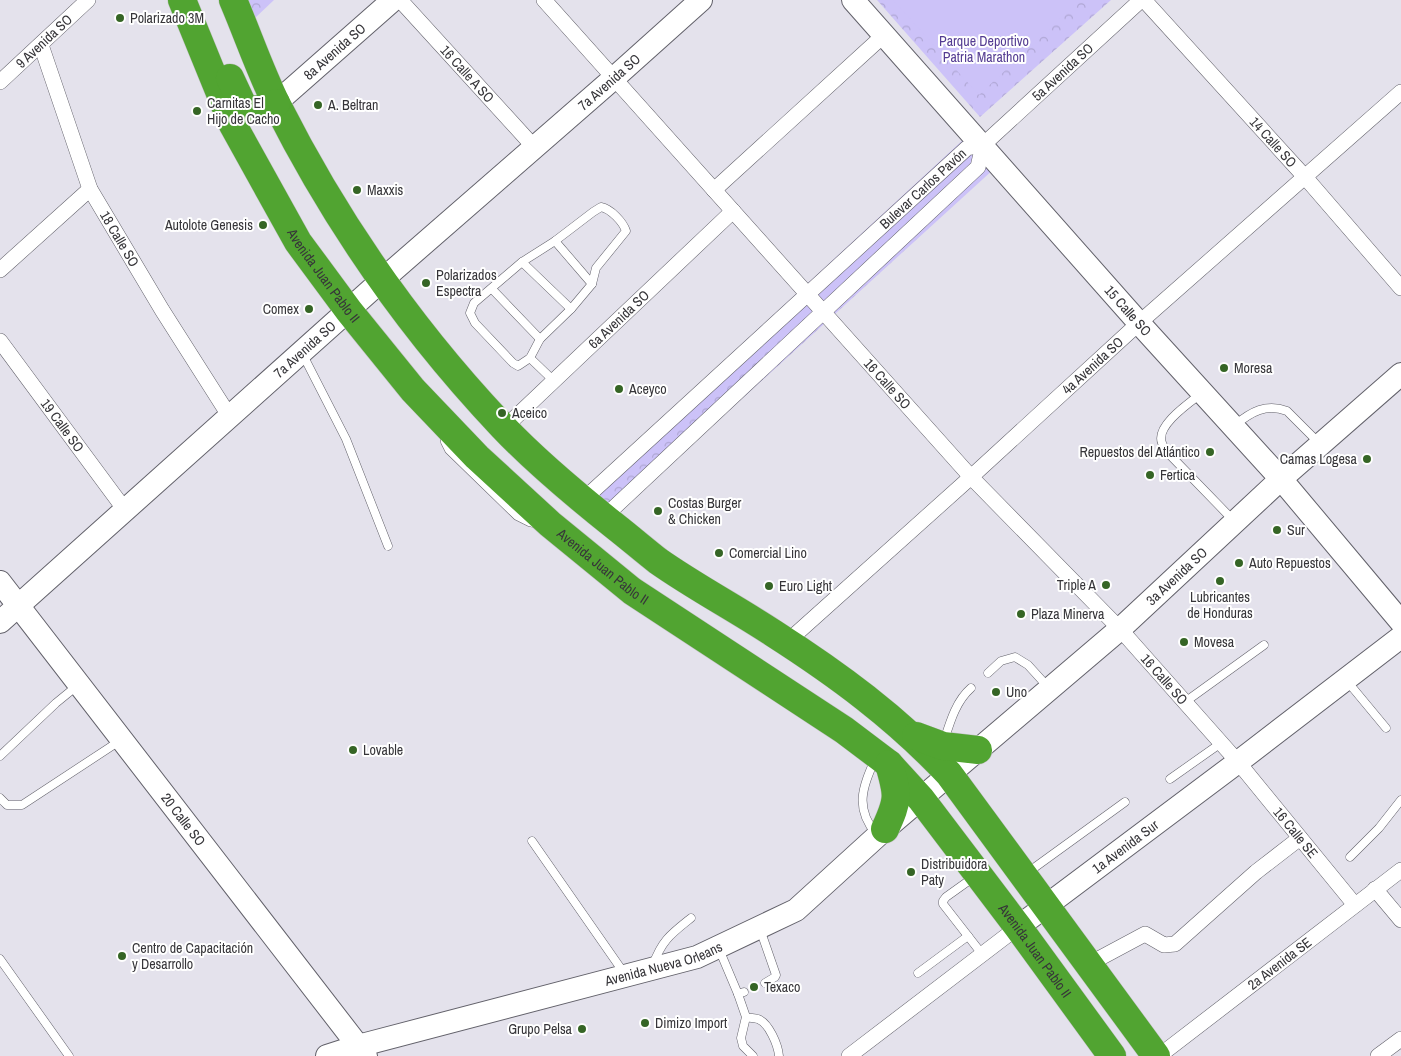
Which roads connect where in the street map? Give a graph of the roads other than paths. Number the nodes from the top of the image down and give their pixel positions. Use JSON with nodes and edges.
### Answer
{"nodes":[{"id":1,"x":88,"y":0,"type":"edge"},
{"id":2,"x":182,"y":0,"type":"edge"},
{"id":3,"x":198,"y":0,"type":"edge"},
{"id":4,"x":233,"y":0,"type":"edge"},
{"id":5,"x":393,"y":0,"type":"edge"},
{"id":6,"x":400,"y":0,"type":"edge"},
{"id":7,"x":701,"y":0,"type":"edge"},
{"id":8,"x":854,"y":0,"type":"edge"},
{"id":9,"x":1142,"y":0,"type":"edge"},
{"id":10,"x":550,"y":4,"type":"edge"},
{"id":11,"x":884,"y":35,"type":"junction"},
{"id":12,"x":41,"y":45,"type":"junction"},
{"id":13,"x":614,"y":78,"type":"junction"},
{"id":14,"x":0,"y":82,"type":"edge"},
{"id":15,"x":1401,"y":92,"type":"edge"},
{"id":16,"x":276,"y":103,"type":"junction"},
{"id":17,"x":983,"y":145,"type":"junction"},
{"id":18,"x":534,"y":147,"type":"junction"},
{"id":19,"x":1305,"y":177,"type":"junction"},
{"id":20,"x":90,"y":189,"type":"junction"},
{"id":21,"x":714,"y":190,"type":"junction"},
{"id":22,"x":733,"y":211,"type":"junction"},
{"id":23,"x":555,"y":241,"type":"junction"},
{"id":24,"x":522,"y":262,"type":"junction"},
{"id":25,"x":0,"y":270,"type":"edge"},
{"id":26,"x":381,"y":281,"type":"junction"},
{"id":27,"x":592,"y":284,"type":"junction"},
{"id":28,"x":1401,"y":288,"type":"edge"},
{"id":29,"x":492,"y":289,"type":"junction"},
{"id":30,"x":808,"y":293,"type":"junction"},
{"id":31,"x":571,"y":309,"type":"junction"},
{"id":32,"x":349,"y":311,"type":"junction"},
{"id":33,"x":824,"y":312,"type":"junction"},
{"id":34,"x":1139,"y":323,"type":"junction"},
{"id":35,"x":540,"y":339,"type":"junction"},
{"id":36,"x":0,"y":341,"type":"edge"},
{"id":37,"x":302,"y":353,"type":"junction"},
{"id":38,"x":530,"y":358,"type":"junction"},
{"id":39,"x":1401,"y":374,"type":"edge"},
{"id":40,"x":554,"y":380,"type":"junction"},
{"id":41,"x":1202,"y":393,"type":"junction"},
{"id":42,"x":230,"y":417,"type":"junction"},
{"id":43,"x":1233,"y":426,"type":"junction"},
{"id":44,"x":504,"y":428,"type":"junction"},
{"id":45,"x":1320,"y":445,"type":"junction"},
{"id":46,"x":971,"y":477,"type":"junction"},
{"id":47,"x":1281,"y":479,"type":"junction"},
{"id":48,"x":583,"y":500,"type":"junction"},
{"id":49,"x":125,"y":510,"type":"junction"},
{"id":50,"x":604,"y":517,"type":"junction"},
{"id":51,"x":1235,"y":522,"type":"junction"},
{"id":52,"x":388,"y":546,"type":"dead end"},
{"id":53,"x":0,"y":582,"type":"edge"},
{"id":54,"x":18,"y":606,"type":"junction"},
{"id":55,"x":0,"y":622,"type":"edge"},
{"id":56,"x":1401,"y":622,"type":"edge"},
{"id":57,"x":1120,"y":629,"type":"junction"},
{"id":58,"x":1401,"y":637,"type":"edge"},
{"id":59,"x":787,"y":642,"type":"junction"},
{"id":60,"x":1264,"y":645,"type":"dead end"},
{"id":61,"x":988,"y":673,"type":"dead end"},
{"id":62,"x":1346,"y":679,"type":"junction"},
{"id":63,"x":79,"y":684,"type":"junction"},
{"id":64,"x":971,"y":688,"type":"dead end"},
{"id":65,"x":1050,"y":688,"type":"junction"},
{"id":66,"x":1186,"y":702,"type":"junction"},
{"id":67,"x":1386,"y":728,"type":"dead end"},
{"id":68,"x":906,"y":730,"type":"junction"},
{"id":69,"x":122,"y":739,"type":"junction"},
{"id":70,"x":1222,"y":743,"type":"junction"},
{"id":71,"x":942,"y":746,"type":"junction"},
{"id":72,"x":978,"y":750,"type":"junction"},
{"id":73,"x":0,"y":756,"type":"edge"},
{"id":74,"x":883,"y":759,"type":"junction"},
{"id":75,"x":1238,"y":762,"type":"junction"},
{"id":76,"x":949,"y":774,"type":"junction"},
{"id":77,"x":1170,"y":779,"type":"dead end"},
{"id":78,"x":0,"y":798,"type":"edge"},
{"id":79,"x":921,"y":799,"type":"junction"},
{"id":80,"x":1401,"y":800,"type":"edge"},
{"id":81,"x":1125,"y":802,"type":"dead end"},
{"id":82,"x":882,"y":832,"type":"junction"},
{"id":83,"x":1300,"y":838,"type":"junction"},
{"id":84,"x":532,"y":841,"type":"dead end"},
{"id":85,"x":1350,"y":857,"type":"dead end"},
{"id":86,"x":1401,"y":870,"type":"edge"},
{"id":87,"x":978,"y":874,"type":"junction"},
{"id":88,"x":1024,"y":875,"type":"junction"},
{"id":89,"x":1375,"y":889,"type":"junction"},
{"id":90,"x":1355,"y":905,"type":"junction"},
{"id":91,"x":1046,"y":906,"type":"junction"},
{"id":92,"x":690,"y":918,"type":"dead end"},
{"id":93,"x":1401,"y":920,"type":"edge"},
{"id":94,"x":760,"y":927,"type":"junction"},
{"id":95,"x":1018,"y":927,"type":"junction"},
{"id":96,"x":968,"y":936,"type":"junction"},
{"id":97,"x":718,"y":947,"type":"junction"},
{"id":98,"x":982,"y":954,"type":"junction"},
{"id":99,"x":0,"y":959,"type":"edge"},
{"id":100,"x":1089,"y":964,"type":"junction"},
{"id":101,"x":652,"y":969,"type":"junction"},
{"id":102,"x":918,"y":973,"type":"dead end"},
{"id":103,"x":626,"y":976,"type":"junction"},
{"id":104,"x":765,"y":983,"type":"dead end"},
{"id":105,"x":746,"y":1017,"type":"junction"},
{"id":106,"x":1401,"y":1039,"type":"edge"},
{"id":107,"x":362,"y":1051,"type":"edge"},
{"id":108,"x":70,"y":1056,"type":"edge"},
{"id":109,"x":327,"y":1056,"type":"edge"},
{"id":110,"x":753,"y":1056,"type":"edge"},
{"id":111,"x":780,"y":1056,"type":"edge"},
{"id":112,"x":848,"y":1056,"type":"edge"},
{"id":113,"x":1112,"y":1056,"type":"edge"},
{"id":114,"x":1157,"y":1056,"type":"edge"},
{"id":115,"x":1378,"y":1056,"type":"edge"}],
"edges":[{"from":1,"to":12,"type":"street","name":"9 Avenida SO"},
{"from":2,"to":32,"type":"highway","name":"Avenida Juan Pablo II"},
{"from":3,"to":16,"type":"highway"},
{"from":4,"to":16,"type":"highway"},
{"from":5,"to":16,"type":"street","name":"8a Avenida SO"},
{"from":6,"to":18,"type":"street","name":"16 Calle A SO"},
{"from":7,"to":13,"type":"street","name":"7a Avenida SO"},
{"from":8,"to":11,"type":"street","name":"15 Calle SO"},
{"from":9,"to":17,"type":"street","name":"5a Avenida SO"},
{"from":9,"to":19,"type":"street","name":"14 Calle SO"},
{"from":10,"to":13,"type":"street","name":"16 Calle SO"},
{"from":11,"to":17,"type":"street","name":"15 Calle SO"},
{"from":11,"to":21,"type":"street"},
{"from":12,"to":14,"type":"street","name":"9 Avenida SO"},
{"from":12,"to":20,"type":"street","name":"18 Calle SO"},
{"from":13,"to":18,"type":"street","name":"7a Avenida SO"},
{"from":13,"to":21,"type":"street","name":"16 Calle SO"},
{"from":15,"to":19,"type":"street","name":"4a Avenida SO"},
{"from":16,"to":26,"type":"highway"},
{"from":17,"to":30,"type":"street","name":"Bulevar Carlos Pavón"},
{"from":17,"to":33,"type":"street","name":"Bulevar Carlos Pavón"},
{"from":17,"to":34,"type":"street","name":"15 Calle SO"},
{"from":18,"to":26,"type":"street","name":"7a Avenida SO"},
{"from":19,"to":28,"type":"street","name":"14 Calle SO"},
{"from":19,"to":34,"type":"street","name":"4a Avenida SO"},
{"from":20,"to":25,"type":"street"},
{"from":20,"to":42,"type":"street","name":"18 Calle SO"},
{"from":21,"to":22,"type":"street","name":"16 Calle SO"},
{"from":22,"to":30,"type":"street","name":"16 Calle SO"},
{"from":22,"to":40,"type":"street","name":"6a Avenida SO"},
{"from":23,"to":24,"type":"lane"},
{"from":23,"to":27,"type":"lane"},
{"from":23,"to":27,"type":"lane"},
{"from":24,"to":29,"type":"lane"},
{"from":24,"to":31,"type":"lane"},
{"from":26,"to":32,"type":"street","name":"7a Avenida SO"},
{"from":26,"to":44,"type":"highway"},
{"from":27,"to":31,"type":"lane"},
{"from":29,"to":35,"type":"lane"},
{"from":29,"to":38,"type":"lane"},
{"from":30,"to":33,"type":"street","name":"16 Calle SO"},
{"from":30,"to":48,"type":"street","name":"Bulevar Carlos Pavón"},
{"from":31,"to":35,"type":"lane"},
{"from":32,"to":37,"type":"street","name":"7a Avenida SO"},
{"from":32,"to":74,"type":"highway","name":"Avenida Juan Pablo II"},
{"from":33,"to":46,"type":"street","name":"16 Calle SO"},
{"from":33,"to":50,"type":"street","name":"Bulevar Carlos Pavón"},
{"from":34,"to":41,"type":"street","name":"15 Calle SO"},
{"from":34,"to":46,"type":"street","name":"4a Avenida SO"},
{"from":35,"to":38,"type":"lane"},
{"from":36,"to":49,"type":"street","name":"19 Calle SO"},
{"from":37,"to":42,"type":"street","name":"7a Avenida SO"},
{"from":37,"to":52,"type":"lane"},
{"from":38,"to":40,"type":"lane"},
{"from":39,"to":45,"type":"street","name":"3a Avenida SO"},
{"from":40,"to":44,"type":"street","name":"6a Avenida SO"},
{"from":41,"to":43,"type":"street","name":"15 Calle SO"},
{"from":41,"to":51,"type":"lane"},
{"from":42,"to":49,"type":"street","name":"7a Avenida SO"},
{"from":43,"to":45,"type":"lane"},
{"from":43,"to":47,"type":"street","name":"15 Calle SO"},
{"from":44,"to":48,"type":"highway"},
{"from":45,"to":47,"type":"street","name":"3a Avenida SO"},
{"from":46,"to":57,"type":"street","name":"16 Calle SO"},
{"from":46,"to":59,"type":"street","name":"4a Avenida SO"},
{"from":47,"to":51,"type":"street","name":"3a Avenida SO"},
{"from":47,"to":56,"type":"street","name":"15 Calle SO"},
{"from":48,"to":50,"type":"highway"},
{"from":49,"to":54,"type":"street","name":"7a Avenida SO"},
{"from":50,"to":59,"type":"highway"},
{"from":51,"to":57,"type":"street","name":"3a Avenida SO"},
{"from":53,"to":54,"type":"street","name":"20 Calle SO"},
{"from":54,"to":55,"type":"street","name":"7a Avenida SO"},
{"from":54,"to":63,"type":"street","name":"20 Calle SO"},
{"from":57,"to":65,"type":"street","name":"3a Avenida SO"},
{"from":57,"to":66,"type":"street","name":"16 Calle SO"},
{"from":58,"to":62,"type":"street","name":"1a Avenida Sur"},
{"from":59,"to":68,"type":"highway"},
{"from":60,"to":66,"type":"lane"},
{"from":61,"to":65,"type":"lane"},
{"from":62,"to":67,"type":"lane"},
{"from":62,"to":75,"type":"street","name":"1a Avenida Sur"},
{"from":63,"to":69,"type":"street","name":"20 Calle SO"},
{"from":63,"to":73,"type":"lane"},
{"from":64,"to":71,"type":"lane"},
{"from":65,"to":72,"type":"street","name":"3a Avenida SO"},
{"from":66,"to":70,"type":"street","name":"16 Calle SO"},
{"from":68,"to":71,"type":"highway"},
{"from":68,"to":76,"type":"highway"},
{"from":69,"to":78,"type":"lane"},
{"from":69,"to":107,"type":"street","name":"20 Calle SO"},
{"from":70,"to":75,"type":"street","name":"16 Calle SO"},
{"from":70,"to":77,"type":"lane"},
{"from":71,"to":72,"type":"highway"},
{"from":72,"to":76,"type":"street","name":"3a Avenida SO"},
{"from":74,"to":79,"type":"highway","name":"Avenida Juan Pablo II"},
{"from":74,"to":82,"type":"highway"},
{"from":75,"to":83,"type":"street","name":"16 Calle SE"},
{"from":75,"to":91,"type":"street","name":"1a Avenida Sur"},
{"from":76,"to":79,"type":"street","name":"Avenida Nueva Orleans"},
{"from":76,"to":88,"type":"highway"},
{"from":79,"to":82,"type":"street","name":"Avenida Nueva Orleans"},
{"from":79,"to":87,"type":"highway","name":"Avenida Juan Pablo II"},
{"from":80,"to":85,"type":"lane"},
{"from":81,"to":88,"type":"lane"},
{"from":82,"to":94,"type":"street","name":"Avenida Nueva Orleans"},
{"from":83,"to":90,"type":"street","name":"16 Calle SE"},
{"from":83,"to":100,"type":"street"},
{"from":84,"to":103,"type":"lane"},
{"from":86,"to":89,"type":"street","name":"2a Avenida SE"},
{"from":87,"to":95,"type":"highway","name":"Avenida Juan Pablo II"},
{"from":87,"to":96,"type":"lane"},
{"from":88,"to":91,"type":"highway"},
{"from":89,"to":90,"type":"street","name":"2a Avenida SE"},
{"from":89,"to":93,"type":"street"},
{"from":90,"to":114,"type":"street","name":"2a Avenida SE"},
{"from":91,"to":95,"type":"street","name":"1a Avenida Sur"},
{"from":91,"to":100,"type":"highway"},
{"from":92,"to":101,"type":"lane"},
{"from":94,"to":97,"type":"street","name":"Avenida Nueva Orleans"},
{"from":94,"to":104,"type":"lane"},
{"from":95,"to":98,"type":"street","name":"1a Avenida Sur"},
{"from":95,"to":113,"type":"highway","name":"Avenida Juan Pablo II"},
{"from":96,"to":98,"type":"lane"},
{"from":96,"to":102,"type":"lane"},
{"from":97,"to":101,"type":"street","name":"Avenida Nueva Orleans"},
{"from":97,"to":105,"type":"lane"},
{"from":98,"to":112,"type":"street","name":"1a Avenida Sur"},
{"from":99,"to":108,"type":"lane"},
{"from":100,"to":114,"type":"highway"},
{"from":101,"to":103,"type":"street","name":"Avenida Nueva Orleans"},
{"from":103,"to":107,"type":"street","name":"Avenida Nueva Orleans"},
{"from":105,"to":110,"type":"lane"},
{"from":105,"to":111,"type":"lane"},
{"from":106,"to":115,"type":"street"},
{"from":107,"to":109,"type":"street","name":"Avenida Nueva Orleans"}]}
